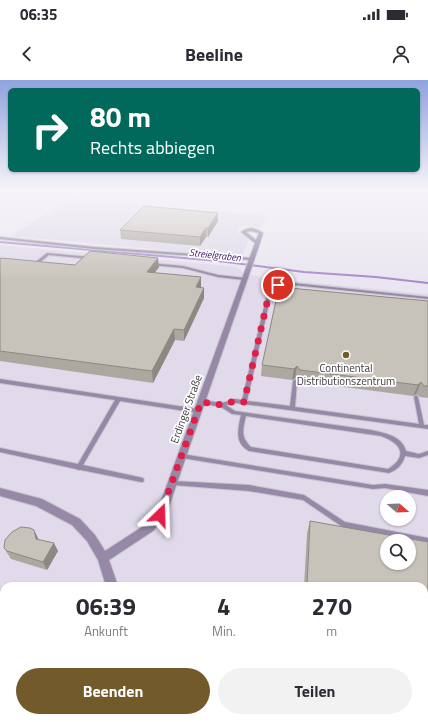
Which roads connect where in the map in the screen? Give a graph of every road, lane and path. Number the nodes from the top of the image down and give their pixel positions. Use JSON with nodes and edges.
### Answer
{"nodes":[{"id":1,"x":0,"y":238,"type":"edge"},
{"id":2,"x":258,"y":243,"type":"dead end"},
{"id":3,"x":96,"y":258,"type":"edge"},
{"id":4,"x":143,"y":263,"type":"edge"},
{"id":5,"x":251,"y":263,"type":"junction"},
{"id":6,"x":33,"y":267,"type":"edge"},
{"id":7,"x":245,"y":279,"type":"junction"},
{"id":8,"x":428,"y":298,"type":"edge"},
{"id":9,"x":0,"y":381,"type":"edge"},
{"id":10,"x":295,"y":381,"type":"dead end"},
{"id":11,"x":416,"y":397,"type":"dead end"},
{"id":12,"x":118,"y":399,"type":"junction"},
{"id":13,"x":244,"y":402,"type":"junction"},
{"id":14,"x":222,"y":405,"type":"junction"},
{"id":15,"x":200,"y":406,"type":"junction"},
{"id":16,"x":292,"y":408,"type":"junction"},
{"id":17,"x":244,"y":414,"type":"junction"},
{"id":18,"x":426,"y":428,"type":"edge"},
{"id":19,"x":0,"y":450,"type":"edge"},
{"id":20,"x":403,"y":453,"type":"junction"},
{"id":21,"x":428,"y":453,"type":"edge"},
{"id":22,"x":182,"y":456,"type":"junction"},
{"id":23,"x":79,"y":468,"type":"junction"},
{"id":24,"x":141,"y":480,"type":"dead end"},
{"id":25,"x":173,"y":483,"type":"junction"},
{"id":26,"x":0,"y":492,"type":"edge"},
{"id":27,"x":428,"y":493,"type":"edge"},
{"id":28,"x":428,"y":541,"type":"edge"},
{"id":29,"x":103,"y":558,"type":"junction"},
{"id":30,"x":111,"y":582,"type":"edge"}],
"edges":[{"from":1,"to":5,"type":"lane"},
{"from":2,"to":5,"type":"street","name":"Erdinger Straße"},
{"from":3,"to":6,"type":"lane"},
{"from":4,"to":7,"type":"lane"},
{"from":5,"to":7,"type":"street","name":"Erdinger Straße"},
{"from":7,"to":15,"type":"street","name":"Erdinger Straße"},
{"from":8,"to":13,"type":"lane"},
{"from":9,"to":12,"type":"lane"},
{"from":10,"to":16,"type":"lane"},
{"from":11,"to":18,"type":"lane"},
{"from":12,"to":15,"type":"lane"},
{"from":12,"to":23,"type":"lane"},
{"from":13,"to":14,"type":"lane"},
{"from":13,"to":16,"type":"lane"},
{"from":14,"to":15,"type":"lane"},
{"from":14,"to":17,"type":"lane"},
{"from":15,"to":22,"type":"street","name":"Erdinger Straße"},
{"from":16,"to":18,"type":"lane"},
{"from":17,"to":20,"type":"lane"},
{"from":17,"to":20,"type":"lane"},
{"from":19,"to":23,"type":"lane"},
{"from":20,"to":21,"type":"lane"},
{"from":22,"to":25,"type":"street","name":"Erdinger Straße"},
{"from":22,"to":27,"type":"lane"},
{"from":23,"to":24,"type":"lane"},
{"from":25,"to":28,"type":"lane"},
{"from":25,"to":29,"type":"street","name":"Erdinger Straße"},
{"from":26,"to":29,"type":"street"},
{"from":29,"to":30,"type":"street"}]}
